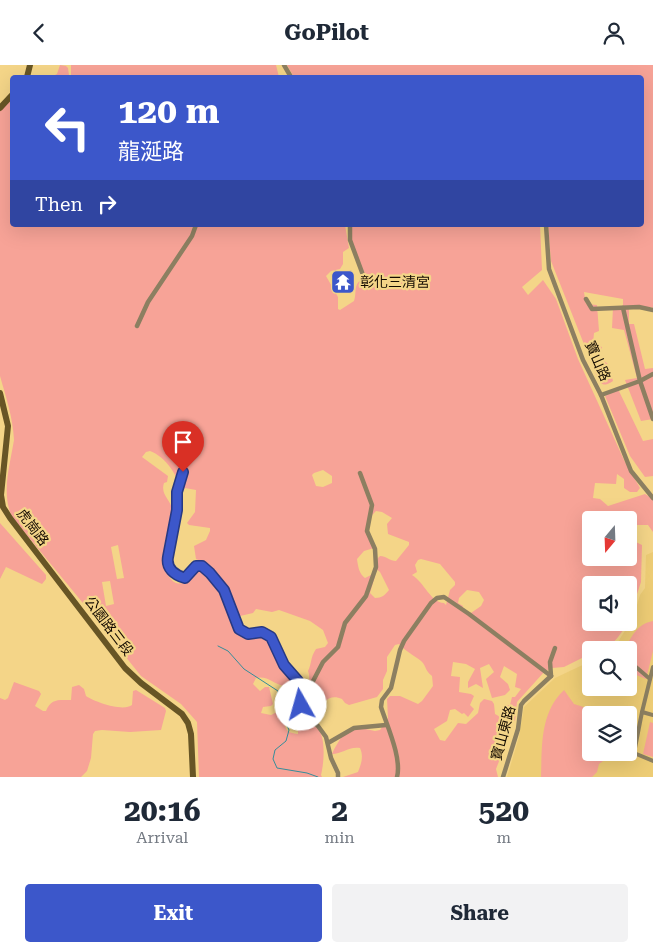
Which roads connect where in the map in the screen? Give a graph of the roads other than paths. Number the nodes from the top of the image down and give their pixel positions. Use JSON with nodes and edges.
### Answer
{"nodes":[{"id":1,"x":10,"y":97,"type":"edge"},
{"id":2,"x":0,"y":108,"type":"edge"},
{"id":3,"x":195,"y":227,"type":"edge"},
{"id":4,"x":350,"y":227,"type":"edge"},
{"id":5,"x":546,"y":227,"type":"edge"},
{"id":6,"x":362,"y":275,"type":"dead end"},
{"id":7,"x":586,"y":299,"type":"dead end"},
{"id":8,"x":623,"y":308,"type":"junction"},
{"id":9,"x":653,"y":310,"type":"edge"},
{"id":10,"x":137,"y":326,"type":"dead end"},
{"id":11,"x":653,"y":374,"type":"edge"},
{"id":12,"x":640,"y":381,"type":"junction"},
{"id":13,"x":0,"y":393,"type":"edge"},
{"id":14,"x":601,"y":395,"type":"junction"},
{"id":15,"x":653,"y":419,"type":"edge"},
{"id":16,"x":183,"y":472,"type":"dead end"},
{"id":17,"x":360,"y":473,"type":"dead end"},
{"id":18,"x":653,"y":498,"type":"edge"},
{"id":19,"x":60,"y":583,"type":"joint"},
{"id":20,"x":554,"y":648,"type":"dead end"},
{"id":21,"x":653,"y":667,"type":"edge"},
{"id":22,"x":637,"y":668,"type":"edge"},
{"id":23,"x":551,"y":676,"type":"junction"},
{"id":24,"x":650,"y":679,"type":"junction"},
{"id":25,"x":301,"y":689,"type":"junction"},
{"id":26,"x":642,"y":712,"type":"junction"},
{"id":27,"x":653,"y":715,"type":"edge"},
{"id":28,"x":386,"y":725,"type":"junction"},
{"id":29,"x":328,"y":743,"type":"junction"},
{"id":30,"x":653,"y":761,"type":"edge"},
{"id":31,"x":193,"y":777,"type":"edge"},
{"id":32,"x":338,"y":777,"type":"edge"},
{"id":33,"x":397,"y":777,"type":"edge"},
{"id":34,"x":503,"y":777,"type":"edge"}],
"edges":[{"from":1,"to":2,"type":"main road"},
{"from":3,"to":10,"type":"street"},
{"from":4,"to":6,"type":"street"},
{"from":5,"to":14,"type":"street","name":"寶山路"},
{"from":7,"to":8,"type":"street"},
{"from":8,"to":9,"type":"street"},
{"from":8,"to":12,"type":"street"},
{"from":11,"to":12,"type":"street"},
{"from":12,"to":14,"type":"street"},
{"from":12,"to":15,"type":"street"},
{"from":13,"to":19,"type":"main road","name":"虎崗路"},
{"from":14,"to":18,"type":"street","name":"寶山路"},
{"from":16,"to":25,"type":"street"},
{"from":17,"to":25,"type":"street"},
{"from":19,"to":31,"type":"main road","name":"公園路三段"},
{"from":20,"to":23,"type":"street"},
{"from":21,"to":24,"type":"street"},
{"from":22,"to":24,"type":"street"},
{"from":23,"to":28,"type":"street"},
{"from":23,"to":34,"type":"street","name":"寶山東路"},
{"from":24,"to":26,"type":"street"},
{"from":25,"to":29,"type":"street"},
{"from":26,"to":27,"type":"street"},
{"from":26,"to":30,"type":"street"},
{"from":28,"to":29,"type":"street"},
{"from":28,"to":33,"type":"street"},
{"from":29,"to":32,"type":"street"}]}
